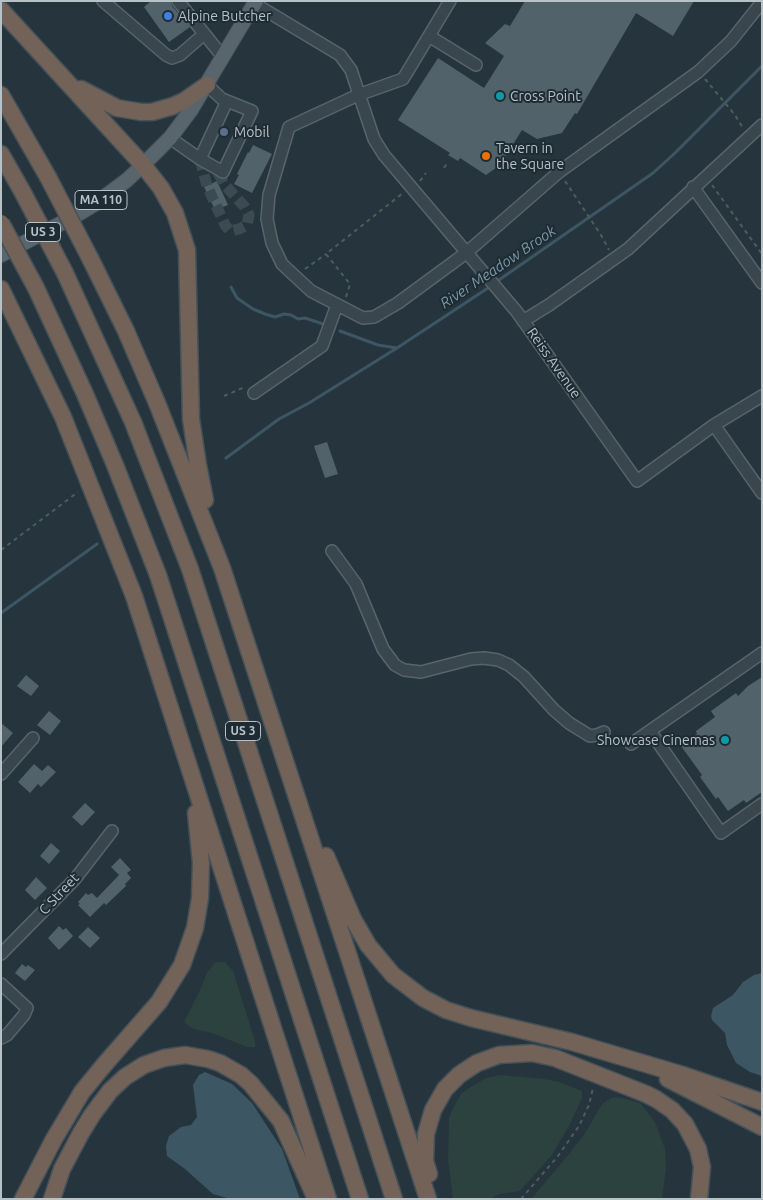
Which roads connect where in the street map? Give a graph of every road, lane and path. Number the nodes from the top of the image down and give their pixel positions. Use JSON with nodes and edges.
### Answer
{"nodes":[{"id":1,"x":103,"y":1,"type":"edge"},
{"id":2,"x":178,"y":1,"type":"edge"},
{"id":3,"x":450,"y":1,"type":"edge"},
{"id":4,"x":762,"y":2,"type":"edge"},
{"id":5,"x":255,"y":3,"type":"edge"},
{"id":6,"x":1,"y":10,"type":"edge"},
{"id":7,"x":204,"y":34,"type":"junction"},
{"id":8,"x":429,"y":36,"type":"junction"},
{"id":9,"x":223,"y":57,"type":"junction"},
{"id":10,"x":476,"y":65,"type":"dead end"},
{"id":11,"x":59,"y":72,"type":"junction"},
{"id":12,"x":702,"y":76,"type":"dead end"},
{"id":13,"x":207,"y":86,"type":"junction"},
{"id":14,"x":1,"y":95,"type":"edge"},
{"id":15,"x":358,"y":95,"type":"junction"},
{"id":16,"x":227,"y":101,"type":"junction"},
{"id":17,"x":762,"y":125,"type":"edge"},
{"id":18,"x":749,"y":137,"type":"junction"},
{"id":19,"x":170,"y":138,"type":"junction"},
{"id":20,"x":1,"y":154,"type":"edge"},
{"id":21,"x":200,"y":159,"type":"junction"},
{"id":22,"x":448,"y":162,"type":"dead end"},
{"id":23,"x":144,"y":166,"type":"junction"},
{"id":24,"x":444,"y":168,"type":"dead end"},
{"id":25,"x":426,"y":174,"type":"dead end"},
{"id":26,"x":563,"y":177,"type":"dead end"},
{"id":27,"x":421,"y":181,"type":"dead end"},
{"id":28,"x":709,"y":181,"type":"dead end"},
{"id":29,"x":693,"y":187,"type":"junction"},
{"id":30,"x":403,"y":193,"type":"dead end"},
{"id":31,"x":1,"y":222,"type":"edge"},
{"id":32,"x":466,"y":252,"type":"junction"},
{"id":33,"x":326,"y":254,"type":"junction"},
{"id":34,"x":762,"y":254,"type":"edge"},
{"id":35,"x":1,"y":255,"type":"edge"},
{"id":36,"x":613,"y":259,"type":"junction"},
{"id":37,"x":306,"y":269,"type":"dead end"},
{"id":38,"x":762,"y":283,"type":"edge"},
{"id":39,"x":5,"y":296,"type":"edge"},
{"id":40,"x":340,"y":306,"type":"junction"},
{"id":41,"x":523,"y":321,"type":"junction"},
{"id":42,"x":254,"y":393,"type":"dead end"},
{"id":43,"x":762,"y":396,"type":"edge"},
{"id":44,"x":714,"y":425,"type":"junction"},
{"id":45,"x":78,"y":492,"type":"dead end"},
{"id":46,"x":762,"y":493,"type":"edge"},
{"id":47,"x":1,"y":550,"type":"edge"},
{"id":48,"x":332,"y":551,"type":"dead end"},
{"id":49,"x":222,"y":568,"type":"junction"},
{"id":50,"x":762,"y":653,"type":"edge"},
{"id":51,"x":650,"y":731,"type":"junction"},
{"id":52,"x":604,"y":732,"type":"dead end"},
{"id":53,"x":33,"y":738,"type":"dead end"},
{"id":54,"x":631,"y":744,"type":"dead end"},
{"id":55,"x":183,"y":747,"type":"junction"},
{"id":56,"x":283,"y":755,"type":"junction"},
{"id":57,"x":1,"y":774,"type":"edge"},
{"id":58,"x":762,"y":804,"type":"edge"},
{"id":59,"x":112,"y":831,"type":"dead end"},
{"id":60,"x":1,"y":954,"type":"edge"},
{"id":61,"x":1,"y":984,"type":"edge"},
{"id":62,"x":1,"y":1038,"type":"edge"},
{"id":63,"x":592,"y":1048,"type":"junction"},
{"id":64,"x":594,"y":1074,"type":"junction"},
{"id":65,"x":762,"y":1102,"type":"edge"},
{"id":66,"x":762,"y":1126,"type":"edge"},
{"id":67,"x":24,"y":1199,"type":"edge"},
{"id":68,"x":52,"y":1199,"type":"edge"},
{"id":69,"x":316,"y":1199,"type":"edge"},
{"id":70,"x":328,"y":1199,"type":"edge"},
{"id":71,"x":360,"y":1199,"type":"edge"},
{"id":72,"x":394,"y":1199,"type":"edge"},
{"id":73,"x":428,"y":1199,"type":"edge"},
{"id":74,"x":432,"y":1199,"type":"edge"},
{"id":75,"x":521,"y":1199,"type":"edge"},
{"id":76,"x":699,"y":1199,"type":"edge"}],
"edges":[{"from":1,"to":7,"type":"street"},
{"from":2,"to":7,"type":"street"},
{"from":3,"to":8,"type":"street"},
{"from":4,"to":32,"type":"street"},
{"from":5,"to":9,"type":"main road","number":"MA 110"},
{"from":5,"to":15,"type":"street"},
{"from":6,"to":11,"type":"highway"},
{"from":7,"to":9,"type":"street"},
{"from":8,"to":10,"type":"street"},
{"from":8,"to":15,"type":"street"},
{"from":9,"to":13,"type":"main road","number":"MA 110"},
{"from":11,"to":13,"type":"highway"},
{"from":11,"to":23,"type":"highway"},
{"from":12,"to":18,"type":"path"},
{"from":13,"to":16,"type":"street"},
{"from":13,"to":19,"type":"main road","number":"MA 110"},
{"from":14,"to":49,"type":"highway","bridge":true},
{"from":15,"to":32,"type":"street"},
{"from":15,"to":40,"type":"street"},
{"from":16,"to":21,"type":"street"},
{"from":16,"to":21,"type":"street"},
{"from":17,"to":18,"type":"street","name":"Reiss Avenue"},
{"from":18,"to":29,"type":"street","name":"Reiss Avenue"},
{"from":19,"to":21,"type":"street"},
{"from":19,"to":23,"type":"main road","number":"MA 110"},
{"from":20,"to":72,"type":"highway","number":"US 3","bridge":true},
{"from":22,"to":24,"type":"path"},
{"from":23,"to":35,"type":"main road","number":"MA 110"},
{"from":23,"to":49,"type":"highway"},
{"from":25,"to":27,"type":"path"},
{"from":26,"to":36,"type":"path"},
{"from":28,"to":34,"type":"path"},
{"from":29,"to":36,"type":"street","name":"Reiss Avenue"},
{"from":29,"to":38,"type":"street"},
{"from":30,"to":33,"type":"path"},
{"from":31,"to":71,"type":"highway","number":"US 3","bridge":true},
{"from":32,"to":40,"type":"street"},
{"from":32,"to":41,"type":"street"},
{"from":33,"to":37,"type":"path"},
{"from":33,"to":40,"type":"path"},
{"from":36,"to":41,"type":"street","name":"Reiss Avenue"},
{"from":39,"to":55,"type":"highway"},
{"from":40,"to":42,"type":"street"},
{"from":41,"to":44,"type":"street","name":"Reiss Avenue"},
{"from":43,"to":44,"type":"street","name":"Reiss Avenue"},
{"from":44,"to":46,"type":"street"},
{"from":45,"to":47,"type":"path"},
{"from":48,"to":52,"type":"street"},
{"from":49,"to":56,"type":"highway"},
{"from":50,"to":51,"type":"street"},
{"from":51,"to":54,"type":"street"},
{"from":51,"to":58,"type":"street"},
{"from":53,"to":57,"type":"street"},
{"from":55,"to":67,"type":"highway"},
{"from":55,"to":70,"type":"highway"},
{"from":56,"to":63,"type":"highway"},
{"from":56,"to":73,"type":"highway"},
{"from":59,"to":60,"type":"street","name":"C Street"},
{"from":61,"to":62,"type":"street"},
{"from":63,"to":65,"type":"highway"},
{"from":63,"to":66,"type":"highway"},
{"from":64,"to":74,"type":"highway"},
{"from":64,"to":75,"type":"path"},
{"from":64,"to":76,"type":"highway"},
{"from":68,"to":69,"type":"highway"}]}
